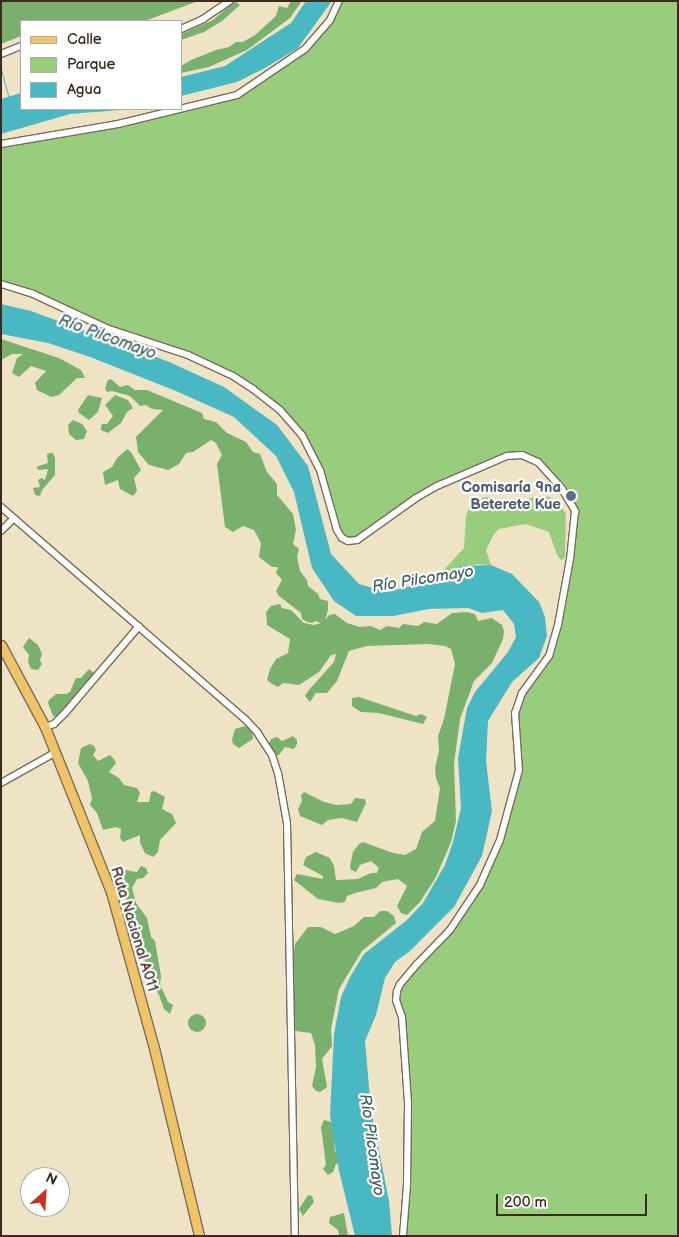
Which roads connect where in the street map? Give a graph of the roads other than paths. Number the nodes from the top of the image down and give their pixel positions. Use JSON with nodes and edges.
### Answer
{"nodes":[{"id":1,"x":230,"y":1,"type":"edge"},
{"id":2,"x":340,"y":1,"type":"edge"},
{"id":3,"x":182,"y":29,"type":"edge"},
{"id":4,"x":20,"y":46,"type":"edge"},
{"id":5,"x":1,"y":54,"type":"edge"},
{"id":6,"x":182,"y":108,"type":"edge"},
{"id":7,"x":174,"y":110,"type":"edge"},
{"id":8,"x":1,"y":144,"type":"edge"},
{"id":9,"x":1,"y":284,"type":"edge"},
{"id":10,"x":1,"y":507,"type":"edge"},
{"id":11,"x":14,"y":518,"type":"junction"},
{"id":12,"x":1,"y":531,"type":"edge"},
{"id":13,"x":139,"y":626,"type":"junction"},
{"id":14,"x":1,"y":645,"type":"edge"},
{"id":15,"x":45,"y":727,"type":"junction"},
{"id":16,"x":56,"y":752,"type":"junction"},
{"id":17,"x":1,"y":783,"type":"edge"},
{"id":18,"x":199,"y":1236,"type":"edge"},
{"id":19,"x":295,"y":1236,"type":"edge"},
{"id":20,"x":403,"y":1236,"type":"edge"}],
"edges":[{"from":1,"to":3,"type":"street"},
{"from":2,"to":6,"type":"street"},
{"from":4,"to":5,"type":"street"},
{"from":7,"to":8,"type":"street"},
{"from":9,"to":20,"type":"street"},
{"from":10,"to":11,"type":"street"},
{"from":11,"to":12,"type":"street"},
{"from":11,"to":13,"type":"street"},
{"from":13,"to":15,"type":"street"},
{"from":13,"to":19,"type":"street"},
{"from":14,"to":15,"type":"main road","name":"Ruta Nacional A011"},
{"from":15,"to":16,"type":"main road","name":"Ruta Nacional A011"},
{"from":16,"to":17,"type":"street"},
{"from":16,"to":18,"type":"main road","name":"Ruta Nacional A011"}]}
